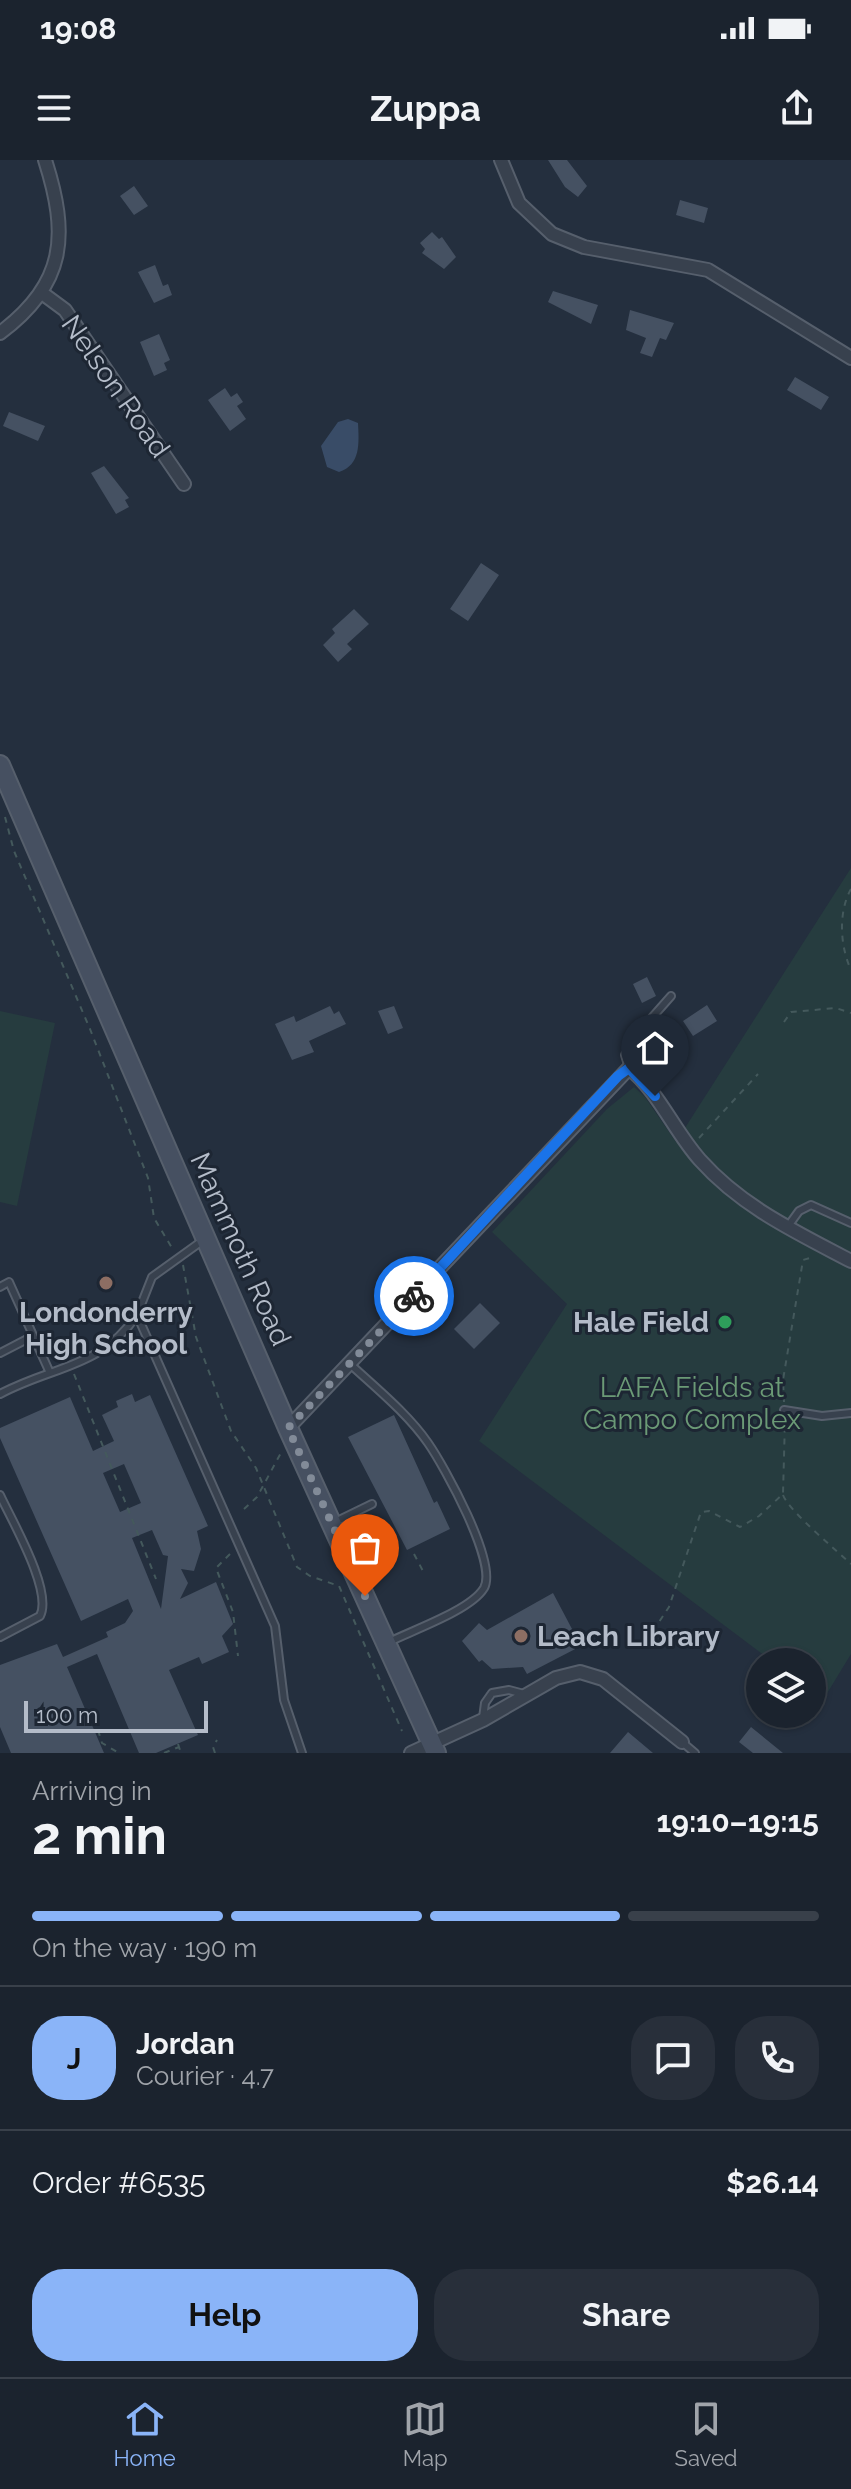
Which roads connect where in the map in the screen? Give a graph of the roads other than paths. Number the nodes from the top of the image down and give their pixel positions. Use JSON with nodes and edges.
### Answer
{"nodes":[{"id":1,"x":45,"y":160,"type":"edge"},
{"id":2,"x":501,"y":160,"type":"edge"},
{"id":3,"x":42,"y":293,"type":"junction"},
{"id":4,"x":0,"y":333,"type":"edge"},
{"id":5,"x":851,"y":358,"type":"edge"},
{"id":6,"x":184,"y":484,"type":"dead end"},
{"id":7,"x":0,"y":765,"type":"edge"},
{"id":8,"x":671,"y":996,"type":"dead end"},
{"id":9,"x":629,"y":1068,"type":"junction"},
{"id":10,"x":851,"y":1223,"type":"edge"},
{"id":11,"x":786,"y":1229,"type":"junction"},
{"id":12,"x":205,"y":1239,"type":"junction"},
{"id":13,"x":851,"y":1261,"type":"edge"},
{"id":14,"x":0,"y":1287,"type":"edge"},
{"id":15,"x":137,"y":1315,"type":"junction"},
{"id":16,"x":33,"y":1336,"type":"junction"},
{"id":17,"x":0,"y":1353,"type":"edge"},
{"id":18,"x":350,"y":1364,"type":"junction"},
{"id":19,"x":50,"y":1373,"type":"junction"},
{"id":20,"x":0,"y":1394,"type":"edge"},
{"id":21,"x":784,"y":1410,"type":"road end"},
{"id":22,"x":851,"y":1413,"type":"edge"},
{"id":23,"x":288,"y":1428,"type":"junction"},
{"id":24,"x":0,"y":1495,"type":"edge"},
{"id":25,"x":372,"y":1504,"type":"dead end"},
{"id":26,"x":332,"y":1524,"type":"junction"},
{"id":27,"x":0,"y":1637,"type":"edge"},
{"id":28,"x":387,"y":1643,"type":"junction"},
{"id":29,"x":527,"y":1695,"type":"junction"},
{"id":30,"x":483,"y":1720,"type":"junction"},
{"id":31,"x":682,"y":1742,"type":"joint"},
{"id":32,"x":434,"y":1748,"type":"edge"},
{"id":33,"x":302,"y":1753,"type":"edge"},
{"id":34,"x":411,"y":1753,"type":"edge"},
{"id":35,"x":695,"y":1753,"type":"edge"}],
"edges":[{"from":1,"to":3,"type":"street"},
{"from":2,"to":5,"type":"street"},
{"from":3,"to":4,"type":"street"},
{"from":3,"to":6,"type":"street","name":"Nelson Road"},
{"from":7,"to":12,"type":"main road","name":"Mammoth Road"},
{"from":8,"to":9,"type":"lane"},
{"from":9,"to":11,"type":"street"},
{"from":9,"to":18,"type":"street"},
{"from":10,"to":11,"type":"lane"},
{"from":11,"to":13,"type":"street"},
{"from":12,"to":15,"type":"lane"},
{"from":12,"to":23,"type":"main road","name":"Mammoth Road"},
{"from":14,"to":16,"type":"lane"},
{"from":15,"to":19,"type":"lane"},
{"from":15,"to":33,"type":"lane"},
{"from":16,"to":17,"type":"lane"},
{"from":16,"to":19,"type":"lane"},
{"from":18,"to":23,"type":"street"},
{"from":18,"to":28,"type":"lane"},
{"from":19,"to":20,"type":"lane"},
{"from":21,"to":22,"type":"lane"},
{"from":23,"to":26,"type":"main road","name":"Mammoth Road"},
{"from":24,"to":27,"type":"lane"},
{"from":25,"to":26,"type":"lane"},
{"from":26,"to":28,"type":"main road","name":"Mammoth Road"},
{"from":28,"to":32,"type":"main road","name":"Mammoth Road"},
{"from":29,"to":30,"type":"street"},
{"from":29,"to":30,"type":"lane"},
{"from":29,"to":31,"type":"street"},
{"from":30,"to":32,"type":"street"},
{"from":31,"to":35,"type":"lane"},
{"from":32,"to":34,"type":"street"}]}
